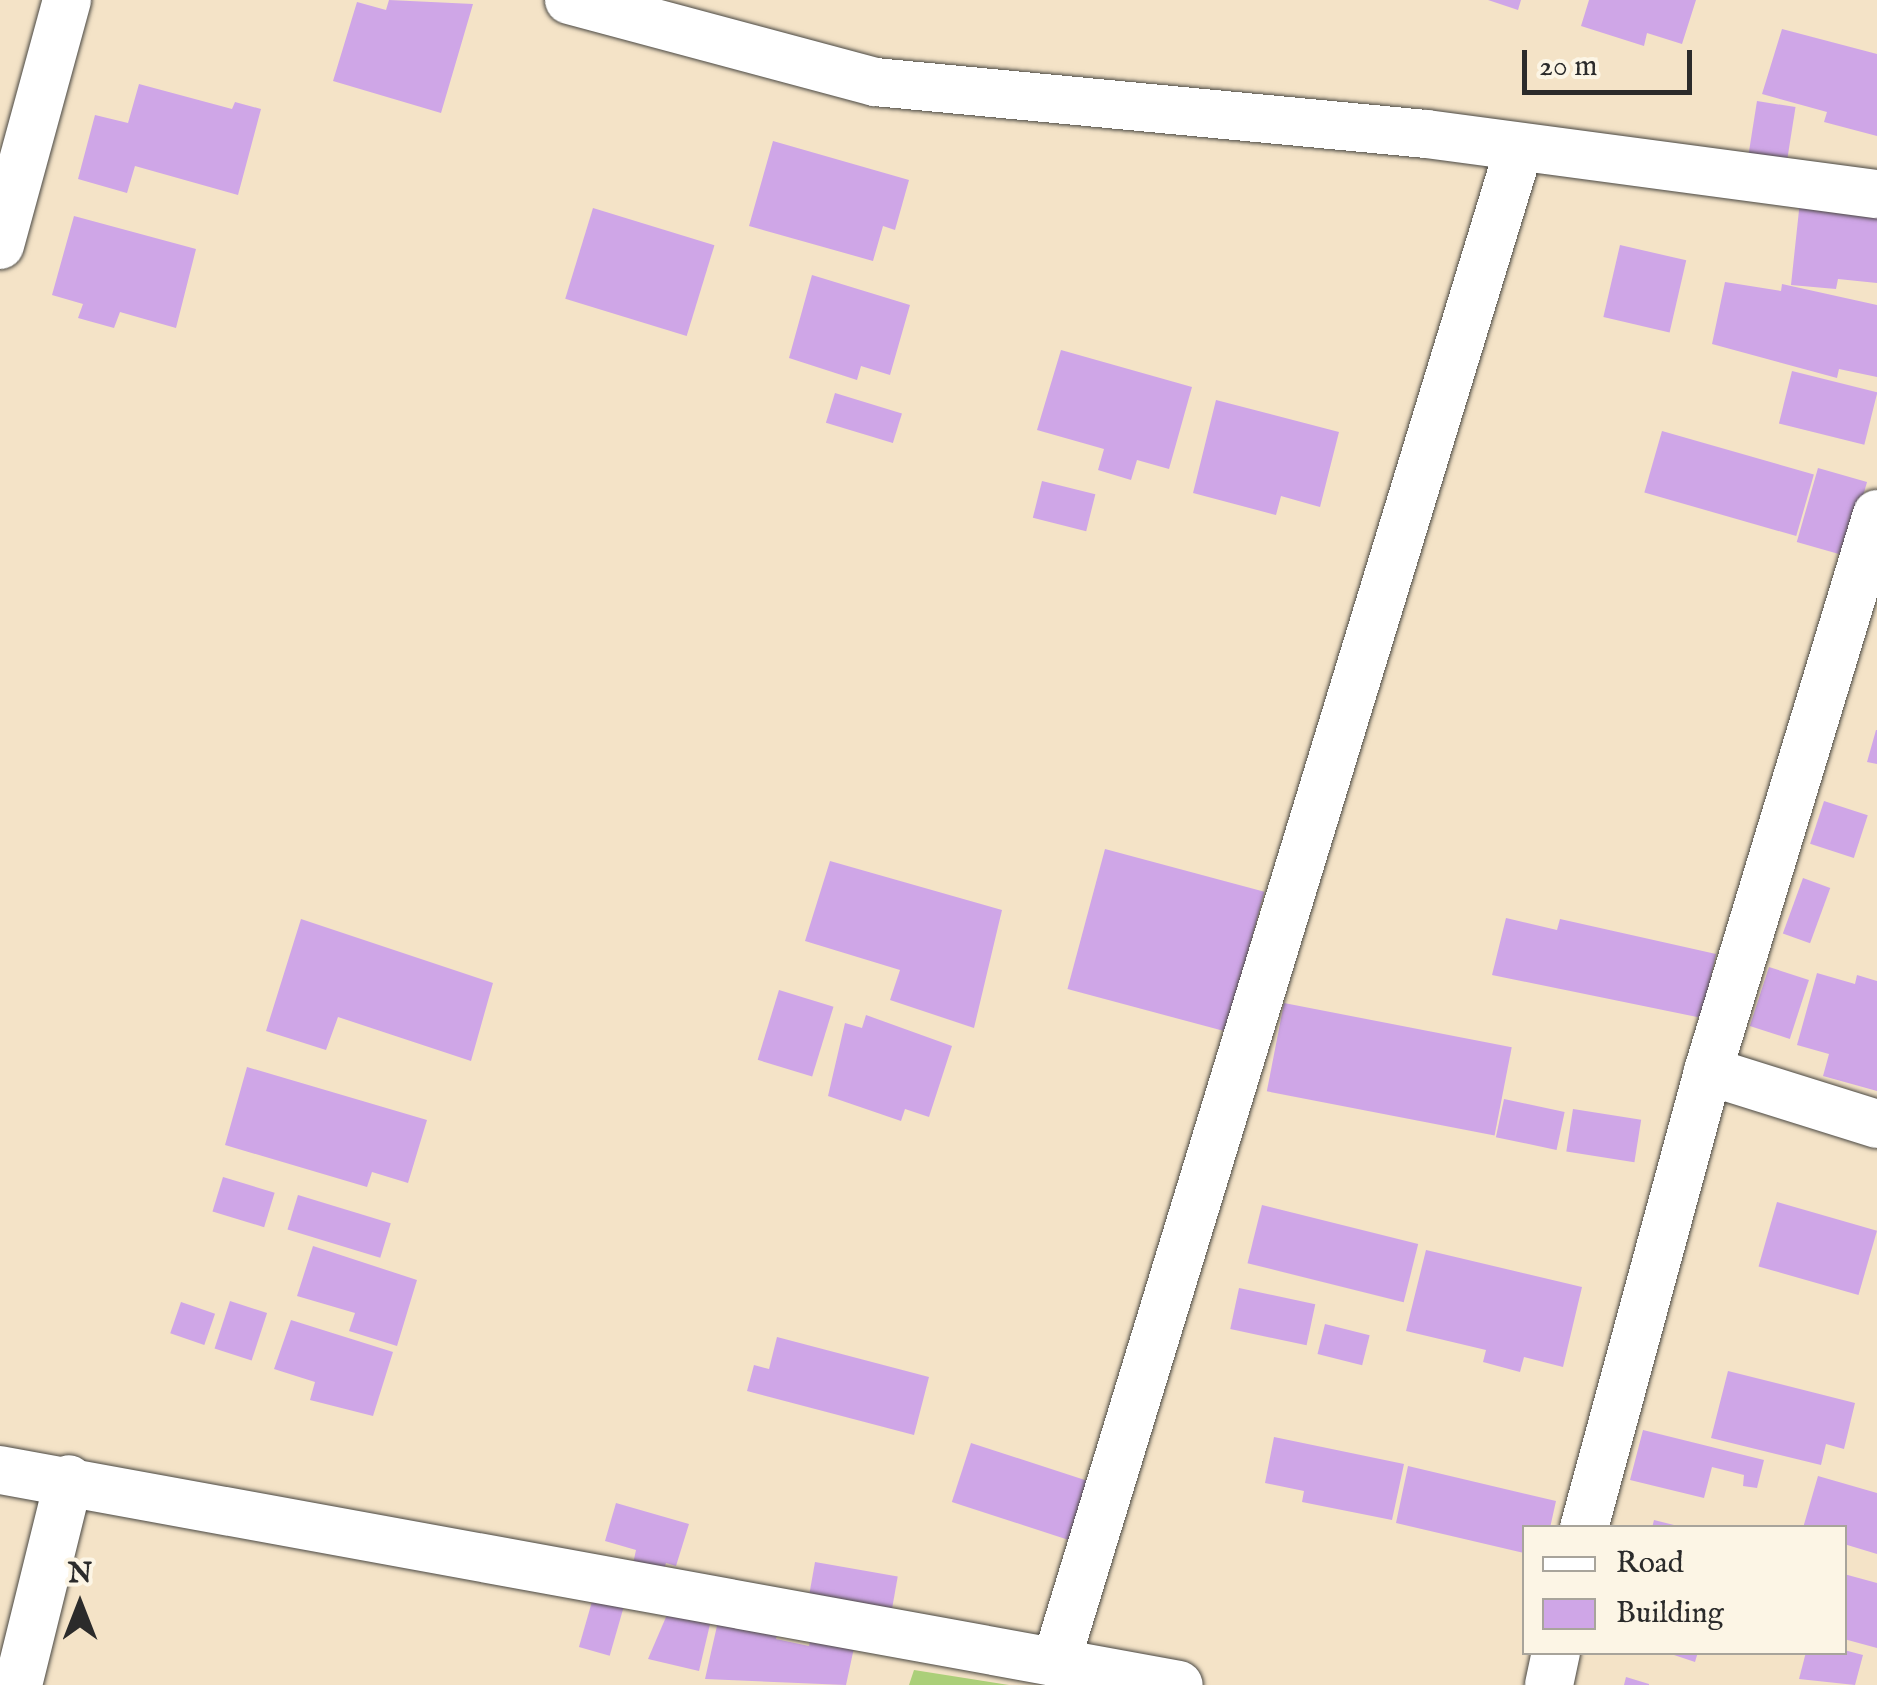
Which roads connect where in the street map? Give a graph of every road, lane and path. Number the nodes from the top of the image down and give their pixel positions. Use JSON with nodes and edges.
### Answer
{"nodes":[{"id":1,"x":67,"y":0,"type":"edge"},
{"id":2,"x":569,"y":0,"type":"edge"},
{"id":3,"x":1519,"y":149,"type":"junction"},
{"id":4,"x":1877,"y":194,"type":"edge"},
{"id":5,"x":0,"y":245,"type":"edge"},
{"id":6,"x":1877,"y":514,"type":"edge"},
{"id":7,"x":1708,"y":1071,"type":"junction"},
{"id":8,"x":1877,"y":1124,"type":"edge"},
{"id":9,"x":0,"y":1470,"type":"edge"},
{"id":10,"x":69,"y":1479,"type":"junction"},
{"id":11,"x":1585,"y":1525,"type":"edge"},
{"id":12,"x":1555,"y":1655,"type":"edge"},
{"id":13,"x":1056,"y":1662,"type":"junction"},
{"id":14,"x":18,"y":1685,"type":"edge"},
{"id":15,"x":1179,"y":1685,"type":"edge"},
{"id":16,"x":1549,"y":1685,"type":"edge"}],
"edges":[{"from":1,"to":5,"type":"street"},
{"from":2,"to":3,"type":"street"},
{"from":3,"to":4,"type":"street"},
{"from":3,"to":13,"type":"street"},
{"from":6,"to":7,"type":"street"},
{"from":7,"to":8,"type":"street"},
{"from":7,"to":11,"type":"street"},
{"from":9,"to":10,"type":"street"},
{"from":10,"to":13,"type":"street"},
{"from":10,"to":14,"type":"street"},
{"from":12,"to":16,"type":"street"},
{"from":13,"to":15,"type":"street"}]}
